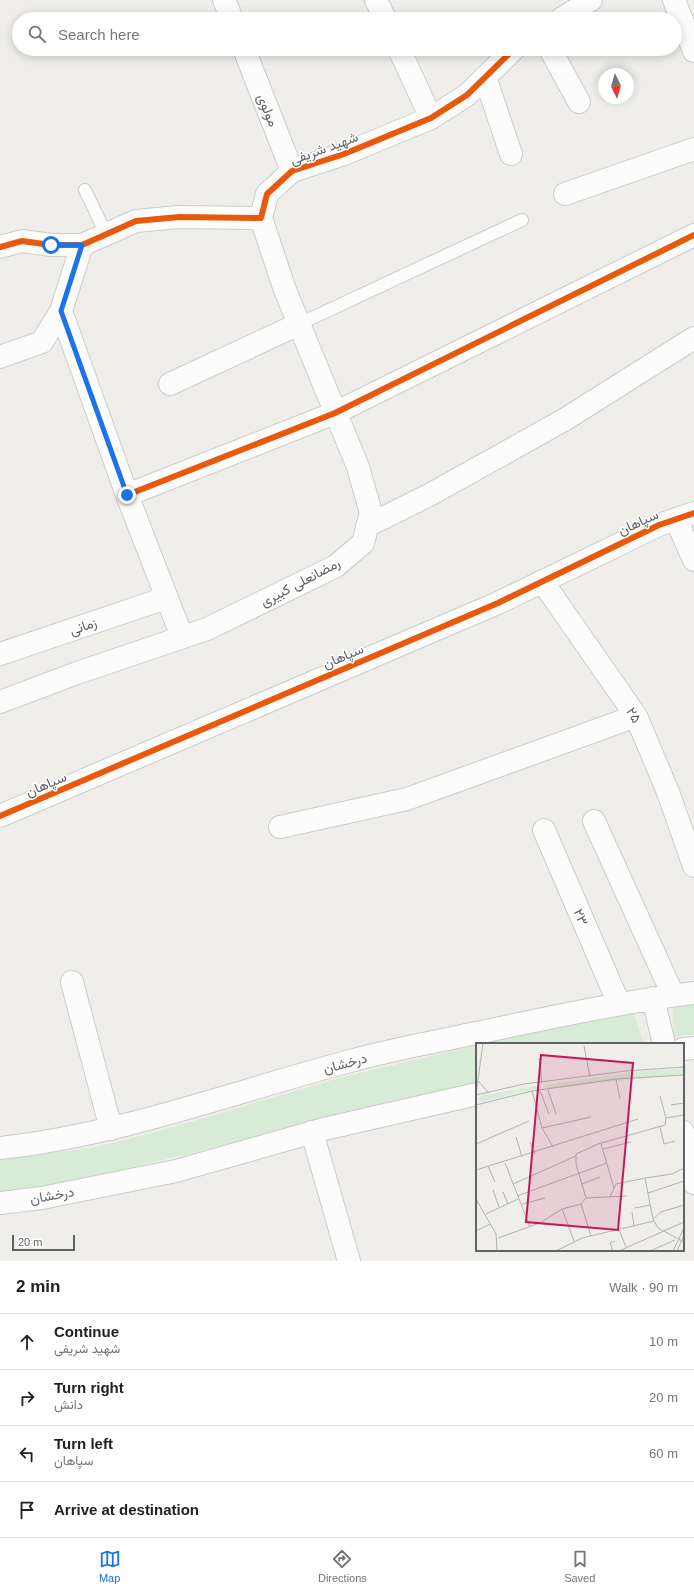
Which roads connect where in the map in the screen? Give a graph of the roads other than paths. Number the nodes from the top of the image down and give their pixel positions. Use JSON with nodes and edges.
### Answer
{"nodes":[{"id":1,"x":224,"y":0,"type":"edge"},
{"id":2,"x":376,"y":0,"type":"edge"},
{"id":3,"x":591,"y":0,"type":"edge"},
{"id":4,"x":674,"y":0,"type":"edge"},
{"id":5,"x":229,"y":12,"type":"edge"},
{"id":6,"x":382,"y":12,"type":"edge"},
{"id":7,"x":572,"y":12,"type":"edge"},
{"id":8,"x":679,"y":12,"type":"edge"},
{"id":9,"x":682,"y":20,"type":"edge"},
{"id":10,"x":694,"y":51,"type":"edge"},
{"id":11,"x":247,"y":56,"type":"edge"},
{"id":12,"x":402,"y":56,"type":"edge"},
{"id":13,"x":507,"y":56,"type":"edge"},
{"id":14,"x":554,"y":56,"type":"edge"},
{"id":15,"x":485,"y":77,"type":"junction"},
{"id":16,"x":579,"y":102,"type":"dead end"},
{"id":17,"x":431,"y":118,"type":"junction"},
{"id":18,"x":694,"y":148,"type":"edge"},
{"id":19,"x":511,"y":154,"type":"dead end"},
{"id":20,"x":292,"y":170,"type":"junction"},
{"id":21,"x":85,"y":190,"type":"dead end"},
{"id":22,"x":565,"y":194,"type":"dead end"},
{"id":23,"x":261,"y":218,"type":"junction"},
{"id":24,"x":522,"y":220,"type":"dead end"},
{"id":25,"x":106,"y":234,"type":"junction"},
{"id":26,"x":694,"y":234,"type":"edge"},
{"id":27,"x":82,"y":245,"type":"junction"},
{"id":28,"x":0,"y":247,"type":"edge"},
{"id":29,"x":61,"y":311,"type":"junction"},
{"id":30,"x":299,"y":324,"type":"junction"},
{"id":31,"x":694,"y":338,"type":"edge"},
{"id":32,"x":0,"y":357,"type":"edge"},
{"id":33,"x":170,"y":384,"type":"dead end"},
{"id":34,"x":335,"y":413,"type":"junction"},
{"id":35,"x":127,"y":495,"type":"junction"},
{"id":36,"x":685,"y":516,"type":"edge"},
{"id":37,"x":367,"y":526,"type":"junction"},
{"id":38,"x":694,"y":560,"type":"edge"},
{"id":39,"x":542,"y":581,"type":"junction"},
{"id":40,"x":166,"y":598,"type":"junction"},
{"id":41,"x":182,"y":637,"type":"junction"},
{"id":42,"x":0,"y":654,"type":"edge"},
{"id":43,"x":0,"y":702,"type":"edge"},
{"id":44,"x":636,"y":716,"type":"junction"},
{"id":45,"x":0,"y":816,"type":"edge"},
{"id":46,"x":594,"y":821,"type":"dead end"},
{"id":47,"x":280,"y":827,"type":"dead end"},
{"id":48,"x":544,"y":830,"type":"dead end"},
{"id":49,"x":694,"y":866,"type":"edge"},
{"id":50,"x":72,"y":982,"type":"dead end"},
{"id":51,"x":673,"y":995,"type":"edge"},
{"id":52,"x":619,"y":1004,"type":"junction"},
{"id":53,"x":664,"y":1043,"type":"edge"},
{"id":54,"x":694,"y":1048,"type":"edge"},
{"id":55,"x":684,"y":1049,"type":"edge"},
{"id":56,"x":476,"y":1094,"type":"edge"},
{"id":57,"x":111,"y":1129,"type":"junction"},
{"id":58,"x":312,"y":1132,"type":"junction"},
{"id":59,"x":684,"y":1137,"type":"edge"},
{"id":60,"x":0,"y":1148,"type":"edge"},
{"id":61,"x":694,"y":1183,"type":"edge"},
{"id":62,"x":0,"y":1203,"type":"edge"},
{"id":63,"x":349,"y":1261,"type":"edge"}],
"edges":[{"from":1,"to":5,"type":"street"},
{"from":2,"to":6,"type":"street"},
{"from":3,"to":7,"type":"street"},
{"from":4,"to":8,"type":"street"},
{"from":9,"to":10,"type":"street"},
{"from":11,"to":20,"type":"street","name":"مولوی"},
{"from":12,"to":17,"type":"street"},
{"from":13,"to":15,"type":"street","name":"شهید شریفی"},
{"from":14,"to":16,"type":"street"},
{"from":15,"to":17,"type":"street","name":"شهید شریفی"},
{"from":15,"to":19,"type":"street"},
{"from":17,"to":20,"type":"street","name":"شهید شریفی"},
{"from":18,"to":22,"type":"street"},
{"from":20,"to":23,"type":"street","name":"شهید شریفی"},
{"from":21,"to":25,"type":"lane"},
{"from":23,"to":25,"type":"street"},
{"from":23,"to":30,"type":"street","name":"رمضانعلی کبیری"},
{"from":24,"to":30,"type":"lane"},
{"from":25,"to":27,"type":"street"},
{"from":26,"to":34,"type":"street"},
{"from":27,"to":28,"type":"street"},
{"from":27,"to":29,"type":"street"},
{"from":29,"to":32,"type":"street"},
{"from":29,"to":35,"type":"street"},
{"from":30,"to":33,"type":"street"},
{"from":30,"to":34,"type":"street","name":"رمضانعلی کبیری"},
{"from":31,"to":37,"type":"street"},
{"from":34,"to":35,"type":"street"},
{"from":34,"to":37,"type":"street","name":"رمضانعلی کبیری"},
{"from":35,"to":40,"type":"street"},
{"from":36,"to":38,"type":"street"},
{"from":36,"to":39,"type":"street","name":"سپاهان"},
{"from":37,"to":41,"type":"street","name":"رمضانعلی کبیری"},
{"from":39,"to":44,"type":"street","name":"۲۵"},
{"from":39,"to":45,"type":"street","name":"سپاهان"},
{"from":40,"to":41,"type":"street"},
{"from":40,"to":42,"type":"street","name":"زمانی"},
{"from":41,"to":43,"type":"street","name":"رمضانعلی کبیری"},
{"from":44,"to":47,"type":"street"},
{"from":44,"to":49,"type":"street","name":"۲۵"},
{"from":46,"to":51,"type":"street"},
{"from":48,"to":52,"type":"street","name":"۲۳"},
{"from":50,"to":57,"type":"street"},
{"from":51,"to":52,"type":"street","name":"درخشان"},
{"from":51,"to":53,"type":"street"},
{"from":52,"to":57,"type":"street","name":"درخشان"},
{"from":54,"to":55,"type":"street"},
{"from":56,"to":58,"type":"street","name":"درخشان"},
{"from":57,"to":60,"type":"street","name":"درخشان"},
{"from":58,"to":62,"type":"street","name":"درخشان"},
{"from":58,"to":63,"type":"street"},
{"from":59,"to":61,"type":"street"}]}
